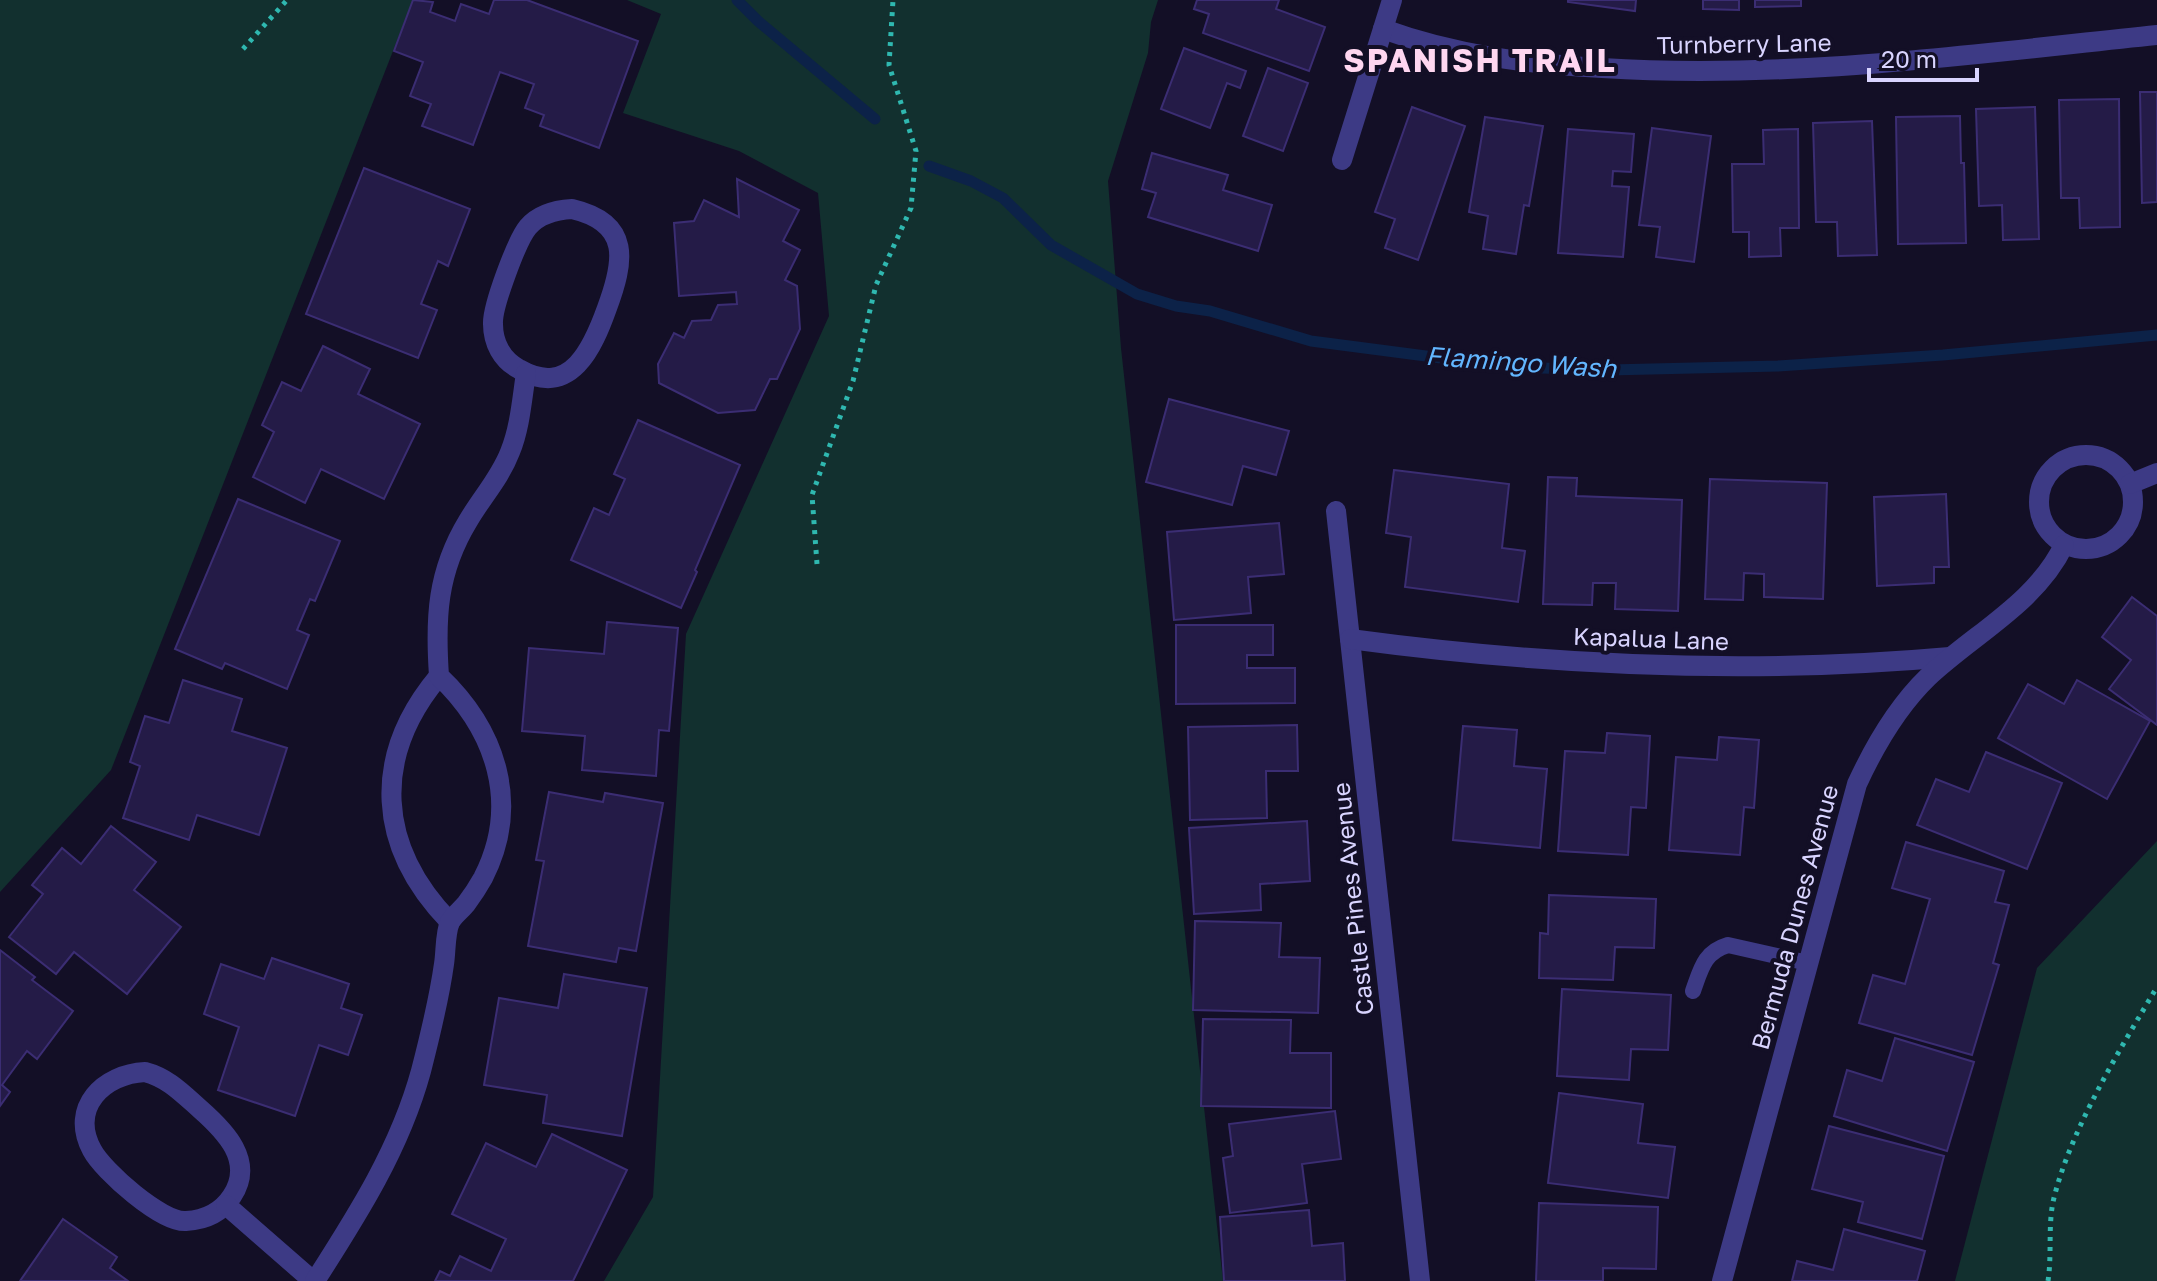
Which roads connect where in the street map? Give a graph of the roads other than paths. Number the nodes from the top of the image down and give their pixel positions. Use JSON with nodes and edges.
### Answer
{"nodes":[{"id":1,"x":1392,"y":0,"type":"edge"},
{"id":2,"x":1383,"y":29,"type":"junction"},
{"id":3,"x":2157,"y":35,"type":"edge"},
{"id":4,"x":1342,"y":160,"type":"dead end"},
{"id":5,"x":526,"y":373,"type":"junction"},
{"id":6,"x":2157,"y":473,"type":"edge"},
{"id":7,"x":2130,"y":484,"type":"junction"},
{"id":8,"x":1336,"y":511,"type":"dead end"},
{"id":9,"x":2064,"y":545,"type":"junction"},
{"id":10,"x":1350,"y":639,"type":"junction"},
{"id":11,"x":1950,"y":657,"type":"junction"},
{"id":12,"x":439,"y":676,"type":"junction"},
{"id":13,"x":450,"y":922,"type":"junction"},
{"id":14,"x":1808,"y":963,"type":"junction"},
{"id":15,"x":1693,"y":991,"type":"dead end"},
{"id":16,"x":226,"y":1205,"type":"junction"},
{"id":17,"x":314,"y":1281,"type":"edge"},
{"id":18,"x":1420,"y":1281,"type":"edge"},
{"id":19,"x":1722,"y":1281,"type":"edge"}],
"edges":[{"from":1,"to":2,"type":"street"},
{"from":2,"to":3,"type":"street","name":"Turnberry Lane"},
{"from":2,"to":4,"type":"street"},
{"from":5,"to":5,"type":"street"},
{"from":5,"to":12,"type":"street"},
{"from":6,"to":7,"type":"street"},
{"from":7,"to":9,"type":"street"},
{"from":7,"to":9,"type":"street"},
{"from":8,"to":10,"type":"street","name":"Castle Pines Avenue"},
{"from":9,"to":11,"type":"street","name":"Bermuda Dunes Avenue"},
{"from":10,"to":11,"type":"street","name":"Kapalua Lane"},
{"from":10,"to":18,"type":"street","name":"Castle Pines Avenue"},
{"from":11,"to":14,"type":"street","name":"Bermuda Dunes Avenue"},
{"from":12,"to":13,"type":"street"},
{"from":12,"to":13,"type":"street"},
{"from":13,"to":17,"type":"street"},
{"from":14,"to":15,"type":"lane"},
{"from":14,"to":19,"type":"street","name":"Bermuda Dunes Avenue"},
{"from":16,"to":16,"type":"street"},
{"from":16,"to":17,"type":"street"}]}
